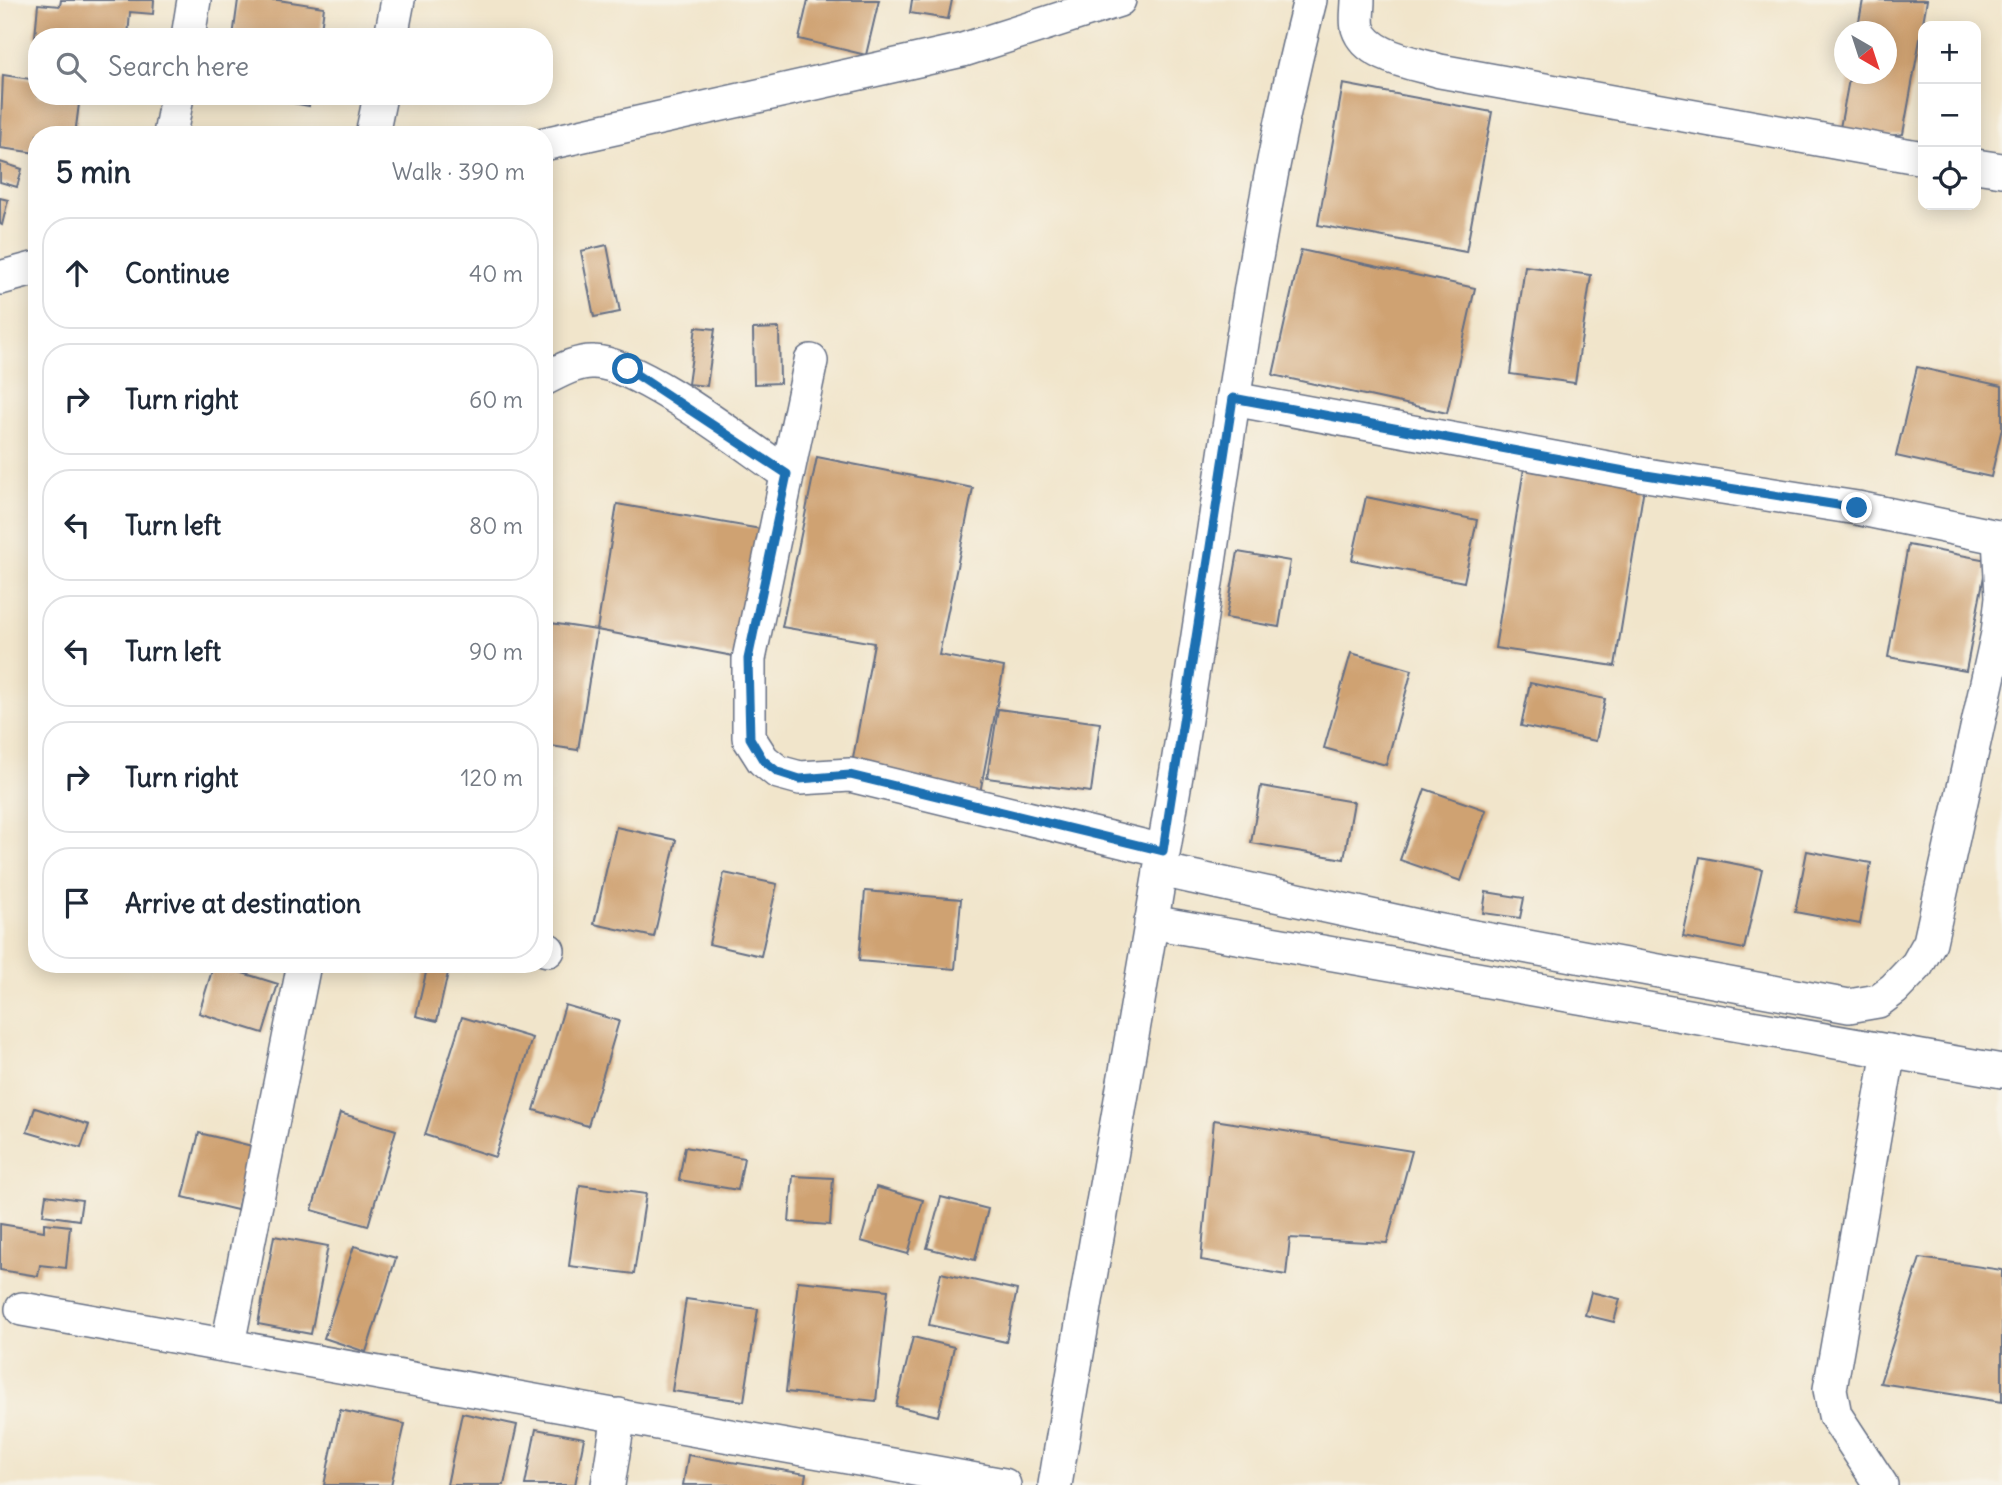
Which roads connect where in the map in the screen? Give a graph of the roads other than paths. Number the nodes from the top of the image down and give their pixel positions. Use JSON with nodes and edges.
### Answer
{"nodes":[{"id":1,"x":194,"y":0,"type":"edge"},
{"id":2,"x":398,"y":0,"type":"edge"},
{"id":3,"x":1119,"y":0,"type":"edge"},
{"id":4,"x":1310,"y":0,"type":"edge"},
{"id":5,"x":1357,"y":0,"type":"edge"},
{"id":6,"x":189,"y":28,"type":"edge"},
{"id":7,"x":393,"y":28,"type":"edge"},
{"id":8,"x":175,"y":105,"type":"edge"},
{"id":9,"x":378,"y":105,"type":"edge"},
{"id":10,"x":172,"y":126,"type":"edge"},
{"id":11,"x":374,"y":126,"type":"edge"},
{"id":12,"x":553,"y":142,"type":"edge"},
{"id":13,"x":1918,"y":157,"type":"edge"},
{"id":14,"x":1981,"y":167,"type":"edge"},
{"id":15,"x":2002,"y":170,"type":"edge"},
{"id":16,"x":28,"y":270,"type":"edge"},
{"id":17,"x":0,"y":278,"type":"edge"},
{"id":18,"x":811,"y":361,"type":"dead end"},
{"id":19,"x":553,"y":374,"type":"edge"},
{"id":20,"x":1233,"y":398,"type":"junction"},
{"id":21,"x":787,"y":474,"type":"junction"},
{"id":22,"x":2000,"y":538,"type":"edge"},
{"id":23,"x":1161,"y":861,"type":"junction"},
{"id":24,"x":1151,"y":922,"type":"junction"},
{"id":25,"x":302,"y":973,"type":"edge"},
{"id":26,"x":1889,"y":1051,"type":"junction"},
{"id":27,"x":2002,"y":1071,"type":"edge"},
{"id":28,"x":22,"y":1309,"type":"dead end"},
{"id":29,"x":228,"y":1344,"type":"junction"},
{"id":30,"x":619,"y":1415,"type":"junction"},
{"id":31,"x":608,"y":1485,"type":"edge"},
{"id":32,"x":1004,"y":1485,"type":"edge"},
{"id":33,"x":1055,"y":1485,"type":"edge"},
{"id":34,"x":1881,"y":1485,"type":"edge"}],
"edges":[{"from":1,"to":6,"type":"street"},
{"from":2,"to":7,"type":"street"},
{"from":3,"to":12,"type":"street"},
{"from":4,"to":20,"type":"street"},
{"from":5,"to":13,"type":"street"},
{"from":8,"to":10,"type":"street"},
{"from":9,"to":11,"type":"street"},
{"from":14,"to":15,"type":"street"},
{"from":16,"to":17,"type":"street"},
{"from":18,"to":21,"type":"street"},
{"from":19,"to":21,"type":"street"},
{"from":20,"to":22,"type":"street"},
{"from":20,"to":23,"type":"street"},
{"from":21,"to":23,"type":"street"},
{"from":22,"to":23,"type":"street"},
{"from":23,"to":24,"type":"street"},
{"from":24,"to":26,"type":"street"},
{"from":24,"to":33,"type":"street"},
{"from":25,"to":29,"type":"street"},
{"from":26,"to":27,"type":"street"},
{"from":26,"to":34,"type":"street"},
{"from":28,"to":29,"type":"street"},
{"from":29,"to":30,"type":"street"},
{"from":30,"to":31,"type":"street"},
{"from":30,"to":32,"type":"street"}]}
